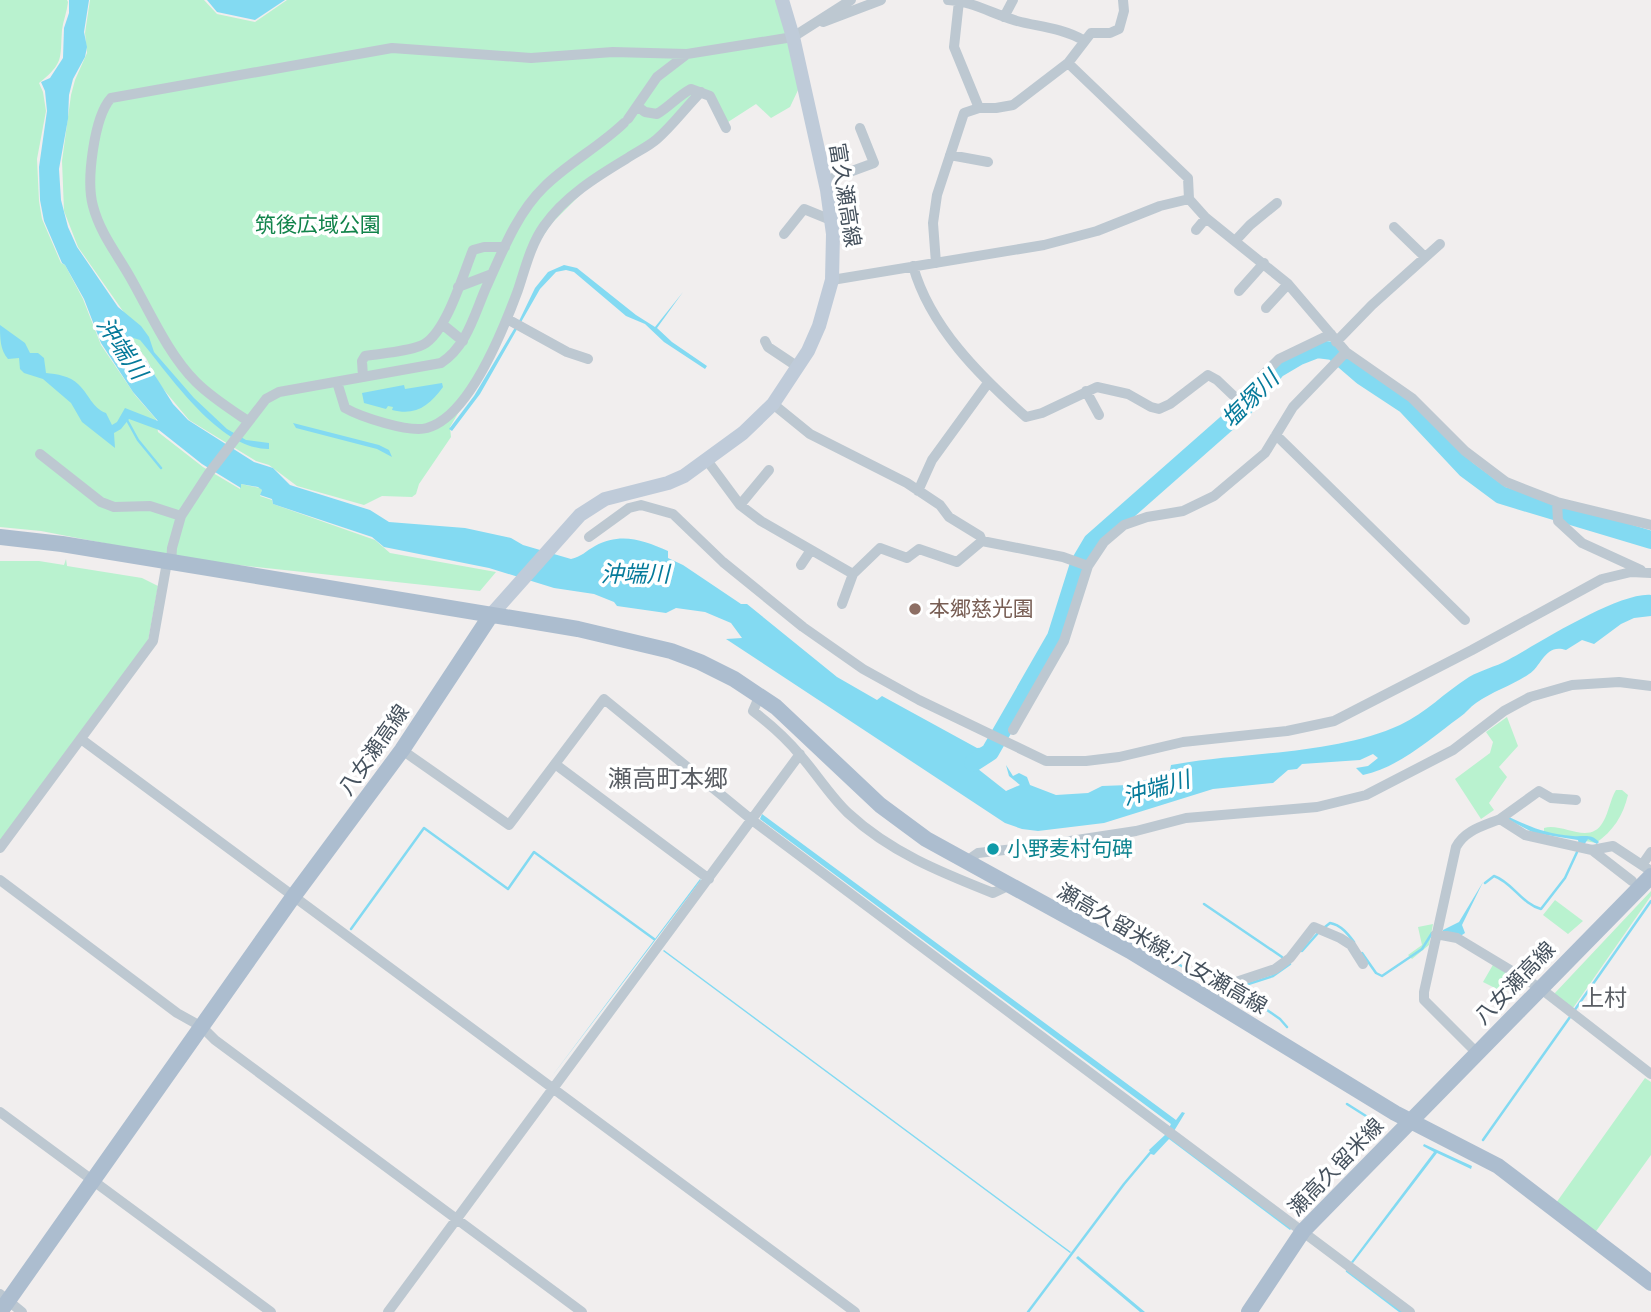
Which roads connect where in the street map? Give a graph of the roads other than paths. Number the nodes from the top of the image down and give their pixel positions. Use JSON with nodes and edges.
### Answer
{"nodes":[{"id":1,"x":782,"y":0,"type":"edge"},
{"id":2,"x":851,"y":0,"type":"edge"},
{"id":3,"x":881,"y":0,"type":"edge"},
{"id":4,"x":948,"y":0,"type":"edge"},
{"id":5,"x":960,"y":0,"type":"edge"},
{"id":6,"x":1013,"y":0,"type":"edge"},
{"id":7,"x":1123,"y":0,"type":"edge"},
{"id":8,"x":1004,"y":16,"type":"junction"},
{"id":9,"x":810,"y":27,"type":"junction"},
{"id":10,"x":791,"y":31,"type":"junction"},
{"id":11,"x":1083,"y":40,"type":"junction"},
{"id":12,"x":687,"y":54,"type":"junction"},
{"id":13,"x":1068,"y":63,"type":"junction"},
{"id":14,"x":701,"y":92,"type":"junction"},
{"id":15,"x":637,"y":106,"type":"junction"},
{"id":16,"x":979,"y":108,"type":"junction"},
{"id":17,"x":726,"y":128,"type":"dead end"},
{"id":18,"x":860,"y":128,"type":"dead end"},
{"id":19,"x":950,"y":155,"type":"junction"},
{"id":20,"x":988,"y":163,"type":"dead end"},
{"id":21,"x":825,"y":181,"type":"junction"},
{"id":22,"x":1189,"y":199,"type":"junction"},
{"id":23,"x":1277,"y":203,"type":"dead end"},
{"id":24,"x":1206,"y":218,"type":"junction"},
{"id":25,"x":831,"y":220,"type":"junction"},
{"id":26,"x":1394,"y":227,"type":"dead end"},
{"id":27,"x":1196,"y":230,"type":"dead end"},
{"id":28,"x":784,"y":234,"type":"dead end"},
{"id":29,"x":1231,"y":242,"type":"junction"},
{"id":30,"x":1440,"y":244,"type":"dead end"},
{"id":31,"x":505,"y":247,"type":"junction"},
{"id":32,"x":1425,"y":257,"type":"junction"},
{"id":33,"x":936,"y":263,"type":"junction"},
{"id":34,"x":1264,"y":263,"type":"junction"},
{"id":35,"x":913,"y":266,"type":"junction"},
{"id":36,"x":492,"y":274,"type":"junction"},
{"id":37,"x":832,"y":279,"type":"junction"},
{"id":38,"x":1288,"y":284,"type":"junction"},
{"id":39,"x":458,"y":286,"type":"junction"},
{"id":40,"x":1239,"y":291,"type":"dead end"},
{"id":41,"x":1266,"y":308,"type":"dead end"},
{"id":42,"x":508,"y":319,"type":"junction"},
{"id":43,"x":442,"y":324,"type":"junction"},
{"id":44,"x":1334,"y":338,"type":"junction"},
{"id":45,"x":463,"y":341,"type":"junction"},
{"id":46,"x":765,"y":341,"type":"dead end"},
{"id":47,"x":1346,"y":352,"type":"junction"},
{"id":48,"x":587,"y":359,"type":"dead end"},
{"id":49,"x":798,"y":367,"type":"junction"},
{"id":50,"x":363,"y":377,"type":"junction"},
{"id":51,"x":337,"y":382,"type":"junction"},
{"id":52,"x":988,"y":383,"type":"junction"},
{"id":53,"x":1086,"y":391,"type":"junction"},
{"id":54,"x":773,"y":404,"type":"junction"},
{"id":55,"x":1099,"y":415,"type":"dead end"},
{"id":56,"x":248,"y":421,"type":"junction"},
{"id":57,"x":1276,"y":435,"type":"junction"},
{"id":58,"x":40,"y":454,"type":"dead end"},
{"id":59,"x":706,"y":459,"type":"junction"},
{"id":60,"x":769,"y":470,"type":"dead end"},
{"id":61,"x":918,"y":491,"type":"junction"},
{"id":62,"x":628,"y":493,"type":"junction"},
{"id":63,"x":1557,"y":502,"type":"junction"},
{"id":64,"x":740,"y":505,"type":"junction"},
{"id":65,"x":656,"y":508,"type":"junction"},
{"id":66,"x":181,"y":516,"type":"junction"},
{"id":67,"x":1651,"y":525,"type":"edge"},
{"id":68,"x":0,"y":537,"type":"edge"},
{"id":69,"x":589,"y":537,"type":"dead end"},
{"id":70,"x":982,"y":541,"type":"junction"},
{"id":71,"x":811,"y":550,"type":"junction"},
{"id":72,"x":169,"y":562,"type":"junction"},
{"id":73,"x":801,"y":565,"type":"dead end"},
{"id":74,"x":1088,"y":566,"type":"junction"},
{"id":75,"x":1647,"y":572,"type":"edge"},
{"id":76,"x":853,"y":574,"type":"junction"},
{"id":77,"x":842,"y":604,"type":"dead end"},
{"id":78,"x":491,"y":615,"type":"junction"},
{"id":79,"x":1465,"y":620,"type":"dead end"},
{"id":80,"x":1651,"y":686,"type":"edge"},
{"id":81,"x":760,"y":695,"type":"junction"},
{"id":82,"x":1013,"y":730,"type":"dead end"},
{"id":83,"x":81,"y":739,"type":"junction"},
{"id":84,"x":402,"y":750,"type":"junction"},
{"id":85,"x":800,"y":754,"type":"junction"},
{"id":86,"x":555,"y":764,"type":"junction"},
{"id":87,"x":1576,"y":800,"type":"dead end"},
{"id":88,"x":1500,"y":819,"type":"junction"},
{"id":89,"x":752,"y":820,"type":"junction"},
{"id":90,"x":0,"y":848,"type":"edge"},
{"id":91,"x":1592,"y":850,"type":"junction"},
{"id":92,"x":1651,"y":852,"type":"edge"},
{"id":93,"x":965,"y":862,"type":"junction"},
{"id":94,"x":1648,"y":871,"type":"edge"},
{"id":95,"x":709,"y":878,"type":"junction"},
{"id":96,"x":0,"y":880,"type":"edge"},
{"id":97,"x":1632,"y":881,"type":"dead end"},
{"id":98,"x":1010,"y":885,"type":"junction"},
{"id":99,"x":293,"y":897,"type":"junction"},
{"id":100,"x":1436,"y":934,"type":"junction"},
{"id":101,"x":1363,"y":964,"type":"dead end"},
{"id":102,"x":1540,"y":988,"type":"junction"},
{"id":103,"x":1216,"y":1004,"type":"junction"},
{"id":104,"x":202,"y":1027,"type":"junction"},
{"id":105,"x":1477,"y":1053,"type":"junction"},
{"id":106,"x":1651,"y":1074,"type":"edge"},
{"id":107,"x":554,"y":1088,"type":"junction"},
{"id":108,"x":0,"y":1112,"type":"edge"},
{"id":109,"x":1410,"y":1121,"type":"junction"},
{"id":110,"x":94,"y":1181,"type":"junction"},
{"id":111,"x":457,"y":1219,"type":"junction"},
{"id":112,"x":1303,"y":1231,"type":"junction"},
{"id":113,"x":1651,"y":1283,"type":"edge"},
{"id":114,"x":3,"y":1302,"type":"edge"},
{"id":115,"x":22,"y":1312,"type":"edge"},
{"id":116,"x":271,"y":1312,"type":"edge"},
{"id":117,"x":388,"y":1312,"type":"edge"},
{"id":118,"x":582,"y":1312,"type":"edge"},
{"id":119,"x":855,"y":1312,"type":"edge"},
{"id":120,"x":1249,"y":1312,"type":"edge"},
{"id":121,"x":1410,"y":1312,"type":"edge"}],
"edges":[{"from":1,"to":10,"type":"main road","name":"富久瀬高線"},
{"from":2,"to":9,"type":"street"},
{"from":3,"to":9,"type":"street"},
{"from":4,"to":5,"type":"street"},
{"from":5,"to":8,"type":"street"},
{"from":5,"to":16,"type":"street"},
{"from":6,"to":8,"type":"street"},
{"from":7,"to":11,"type":"street"},
{"from":8,"to":11,"type":"street"},
{"from":9,"to":10,"type":"street"},
{"from":10,"to":12,"type":"street"},
{"from":10,"to":21,"type":"main road","name":"富久瀬高線"},
{"from":11,"to":13,"type":"street"},
{"from":12,"to":15,"type":"street"},
{"from":12,"to":56,"type":"street"},
{"from":13,"to":16,"type":"street"},
{"from":13,"to":22,"type":"street"},
{"from":14,"to":15,"type":"street"},
{"from":14,"to":17,"type":"street"},
{"from":14,"to":42,"type":"street"},
{"from":15,"to":31,"type":"street"},
{"from":16,"to":19,"type":"street"},
{"from":18,"to":21,"type":"street"},
{"from":19,"to":20,"type":"street"},
{"from":19,"to":33,"type":"street"},
{"from":21,"to":25,"type":"main road","name":"富久瀬高線"},
{"from":22,"to":24,"type":"street"},
{"from":22,"to":33,"type":"street"},
{"from":23,"to":29,"type":"street"},
{"from":24,"to":27,"type":"street"},
{"from":24,"to":29,"type":"street"},
{"from":25,"to":28,"type":"street"},
{"from":25,"to":37,"type":"main road","name":"富久瀬高線"},
{"from":26,"to":32,"type":"street"},
{"from":29,"to":34,"type":"street"},
{"from":30,"to":32,"type":"street"},
{"from":31,"to":36,"type":"street"},
{"from":31,"to":39,"type":"street"},
{"from":32,"to":44,"type":"street"},
{"from":33,"to":35,"type":"street"},
{"from":34,"to":38,"type":"street"},
{"from":34,"to":40,"type":"street"},
{"from":35,"to":37,"type":"street"},
{"from":35,"to":52,"type":"street"},
{"from":36,"to":39,"type":"street"},
{"from":36,"to":45,"type":"street"},
{"from":37,"to":49,"type":"main road","name":"富久瀬高線"},
{"from":38,"to":41,"type":"street"},
{"from":38,"to":44,"type":"street"},
{"from":39,"to":43,"type":"street"},
{"from":42,"to":48,"type":"street"},
{"from":42,"to":51,"type":"street"},
{"from":43,"to":45,"type":"street"},
{"from":43,"to":50,"type":"street"},
{"from":44,"to":47,"type":"street"},
{"from":44,"to":53,"type":"street"},
{"from":45,"to":50,"type":"street"},
{"from":46,"to":49,"type":"street"},
{"from":47,"to":57,"type":"street"},
{"from":47,"to":63,"type":"street"},
{"from":49,"to":54,"type":"main road","name":"富久瀬高線"},
{"from":50,"to":51,"type":"street"},
{"from":51,"to":56,"type":"street"},
{"from":52,"to":53,"type":"street"},
{"from":52,"to":61,"type":"street"},
{"from":53,"to":55,"type":"street"},
{"from":54,"to":59,"type":"main road","name":"富久瀬高線"},
{"from":54,"to":61,"type":"street"},
{"from":56,"to":66,"type":"street"},
{"from":57,"to":74,"type":"street"},
{"from":57,"to":79,"type":"street"},
{"from":58,"to":66,"type":"street"},
{"from":59,"to":62,"type":"main road","name":"富久瀬高線"},
{"from":59,"to":64,"type":"street"},
{"from":60,"to":64,"type":"street"},
{"from":61,"to":70,"type":"street"},
{"from":62,"to":65,"type":"street"},
{"from":62,"to":78,"type":"main road","name":"富久瀬高線"},
{"from":63,"to":67,"type":"street"},
{"from":63,"to":75,"type":"street"},
{"from":64,"to":71,"type":"street"},
{"from":65,"to":69,"type":"street"},
{"from":65,"to":75,"type":"street"},
{"from":66,"to":72,"type":"street"},
{"from":68,"to":72,"type":"main road"},
{"from":70,"to":74,"type":"street"},
{"from":70,"to":76,"type":"street"},
{"from":71,"to":73,"type":"street"},
{"from":71,"to":76,"type":"street"},
{"from":72,"to":78,"type":"main road"},
{"from":72,"to":83,"type":"street"},
{"from":74,"to":82,"type":"street"},
{"from":76,"to":77,"type":"street"},
{"from":78,"to":81,"type":"main road","name":"瀬高久留米線;八女瀬高線"},
{"from":78,"to":84,"type":"main road","name":"八女瀬高線"},
{"from":80,"to":93,"type":"street"},
{"from":81,"to":85,"type":"street"},
{"from":81,"to":93,"type":"main road","name":"瀬高久留米線;八女瀬高線"},
{"from":83,"to":90,"type":"street"},
{"from":83,"to":99,"type":"street"},
{"from":84,"to":86,"type":"street"},
{"from":84,"to":99,"type":"main road","name":"八女瀬高線"},
{"from":85,"to":89,"type":"street"},
{"from":85,"to":98,"type":"street"},
{"from":86,"to":89,"type":"street"},
{"from":86,"to":95,"type":"street"},
{"from":87,"to":88,"type":"street"},
{"from":88,"to":91,"type":"street"},
{"from":88,"to":100,"type":"street"},
{"from":89,"to":95,"type":"street"},
{"from":89,"to":112,"type":"street"},
{"from":91,"to":94,"type":"street"},
{"from":91,"to":97,"type":"street"},
{"from":92,"to":94,"type":"street"},
{"from":93,"to":98,"type":"main road","name":"瀬高久留米線;八女瀬高線"},
{"from":94,"to":102,"type":"main road","name":"八女瀬高線"},
{"from":95,"to":107,"type":"street"},
{"from":96,"to":104,"type":"street"},
{"from":98,"to":103,"type":"main road","name":"瀬高久留米線;八女瀬高線"},
{"from":99,"to":104,"type":"main road","name":"八女瀬高線"},
{"from":99,"to":107,"type":"street"},
{"from":100,"to":102,"type":"street"},
{"from":100,"to":105,"type":"street"},
{"from":101,"to":103,"type":"street"},
{"from":102,"to":105,"type":"main road","name":"八女瀬高線"},
{"from":102,"to":106,"type":"street"},
{"from":103,"to":109,"type":"main road","name":"瀬高久留米線;八女瀬高線"},
{"from":104,"to":110,"type":"main road","name":"八女瀬高線"},
{"from":104,"to":111,"type":"street"},
{"from":105,"to":109,"type":"main road","name":"八女瀬高線"},
{"from":107,"to":111,"type":"street"},
{"from":107,"to":119,"type":"street"},
{"from":108,"to":110,"type":"street"},
{"from":109,"to":112,"type":"main road","name":"瀬高久留米線"},
{"from":109,"to":113,"type":"main road","name":"瀬高久留米線"},
{"from":110,"to":114,"type":"main road","name":"八女瀬高線"},
{"from":110,"to":116,"type":"street"},
{"from":111,"to":117,"type":"street"},
{"from":111,"to":118,"type":"street"},
{"from":112,"to":120,"type":"main road","name":"瀬高久留米線"},
{"from":112,"to":121,"type":"street"},
{"from":114,"to":115,"type":"street"}]}
